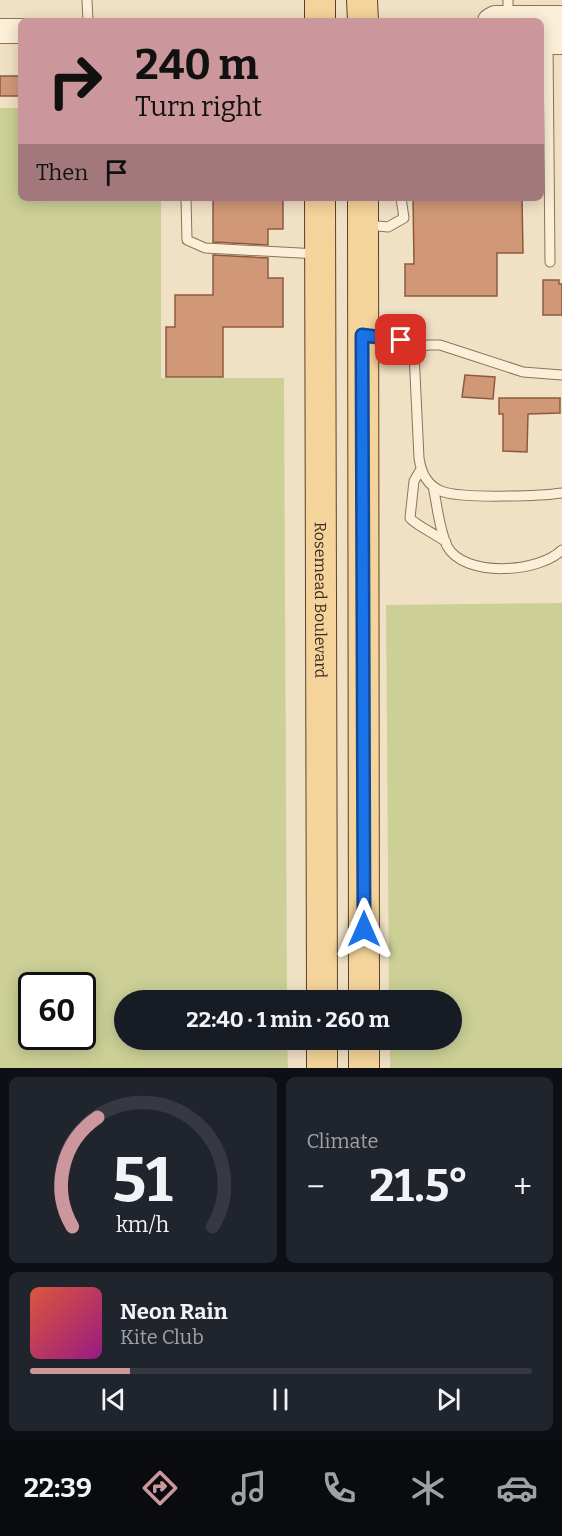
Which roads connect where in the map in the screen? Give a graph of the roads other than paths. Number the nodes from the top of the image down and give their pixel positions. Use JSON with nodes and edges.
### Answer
{"nodes":[{"id":1,"x":87,"y":0,"type":"edge"},
{"id":2,"x":320,"y":0,"type":"edge"},
{"id":3,"x":363,"y":0,"type":"edge"},
{"id":4,"x":504,"y":15,"type":"edge"},
{"id":5,"x":88,"y":18,"type":"edge"},
{"id":6,"x":320,"y":18,"type":"edge"},
{"id":7,"x":363,"y":18,"type":"edge"},
{"id":8,"x":562,"y":18,"type":"edge"},
{"id":9,"x":0,"y":31,"type":"edge"},
{"id":10,"x":18,"y":31,"type":"edge"},
{"id":11,"x":551,"y":42,"type":"edge"},
{"id":12,"x":186,"y":201,"type":"edge"},
{"id":13,"x":320,"y":201,"type":"edge"},
{"id":14,"x":401,"y":201,"type":"edge"},
{"id":15,"x":363,"y":212,"type":"edge"},
{"id":16,"x":320,"y":254,"type":"junction"},
{"id":17,"x":550,"y":262,"type":"dead end"},
{"id":18,"x":362,"y":335,"type":"junction"},
{"id":19,"x":412,"y":350,"type":"junction"},
{"id":20,"x":562,"y":375,"type":"edge"},
{"id":21,"x":421,"y":469,"type":"junction"},
{"id":22,"x":433,"y":486,"type":"junction"},
{"id":23,"x":562,"y":493,"type":"edge"},
{"id":24,"x":446,"y":542,"type":"junction"},
{"id":25,"x":562,"y":550,"type":"edge"},
{"id":26,"x":322,"y":990,"type":"edge"},
{"id":27,"x":364,"y":990,"type":"edge"},
{"id":28,"x":322,"y":1050,"type":"edge"},
{"id":29,"x":364,"y":1050,"type":"edge"},
{"id":30,"x":322,"y":1068,"type":"edge"},
{"id":31,"x":364,"y":1068,"type":"edge"}],
"edges":[{"from":1,"to":5,"type":"lane"},
{"from":2,"to":6,"type":"main road"},
{"from":3,"to":7,"type":"main road"},
{"from":4,"to":8,"type":"street"},
{"from":9,"to":10,"type":"street"},
{"from":11,"to":17,"type":"lane"},
{"from":12,"to":16,"type":"lane"},
{"from":13,"to":16,"type":"main road","name":"Rosemead Boulevard"},
{"from":14,"to":15,"type":"lane"},
{"from":15,"to":18,"type":"main road"},
{"from":16,"to":26,"type":"main road","name":"Rosemead Boulevard"},
{"from":18,"to":19,"type":"lane"},
{"from":18,"to":27,"type":"main road"},
{"from":19,"to":20,"type":"lane"},
{"from":19,"to":21,"type":"lane"},
{"from":21,"to":22,"type":"lane"},
{"from":21,"to":24,"type":"lane"},
{"from":22,"to":23,"type":"lane"},
{"from":22,"to":24,"type":"lane"},
{"from":24,"to":25,"type":"lane"},
{"from":28,"to":30,"type":"main road"},
{"from":29,"to":31,"type":"main road"}]}
